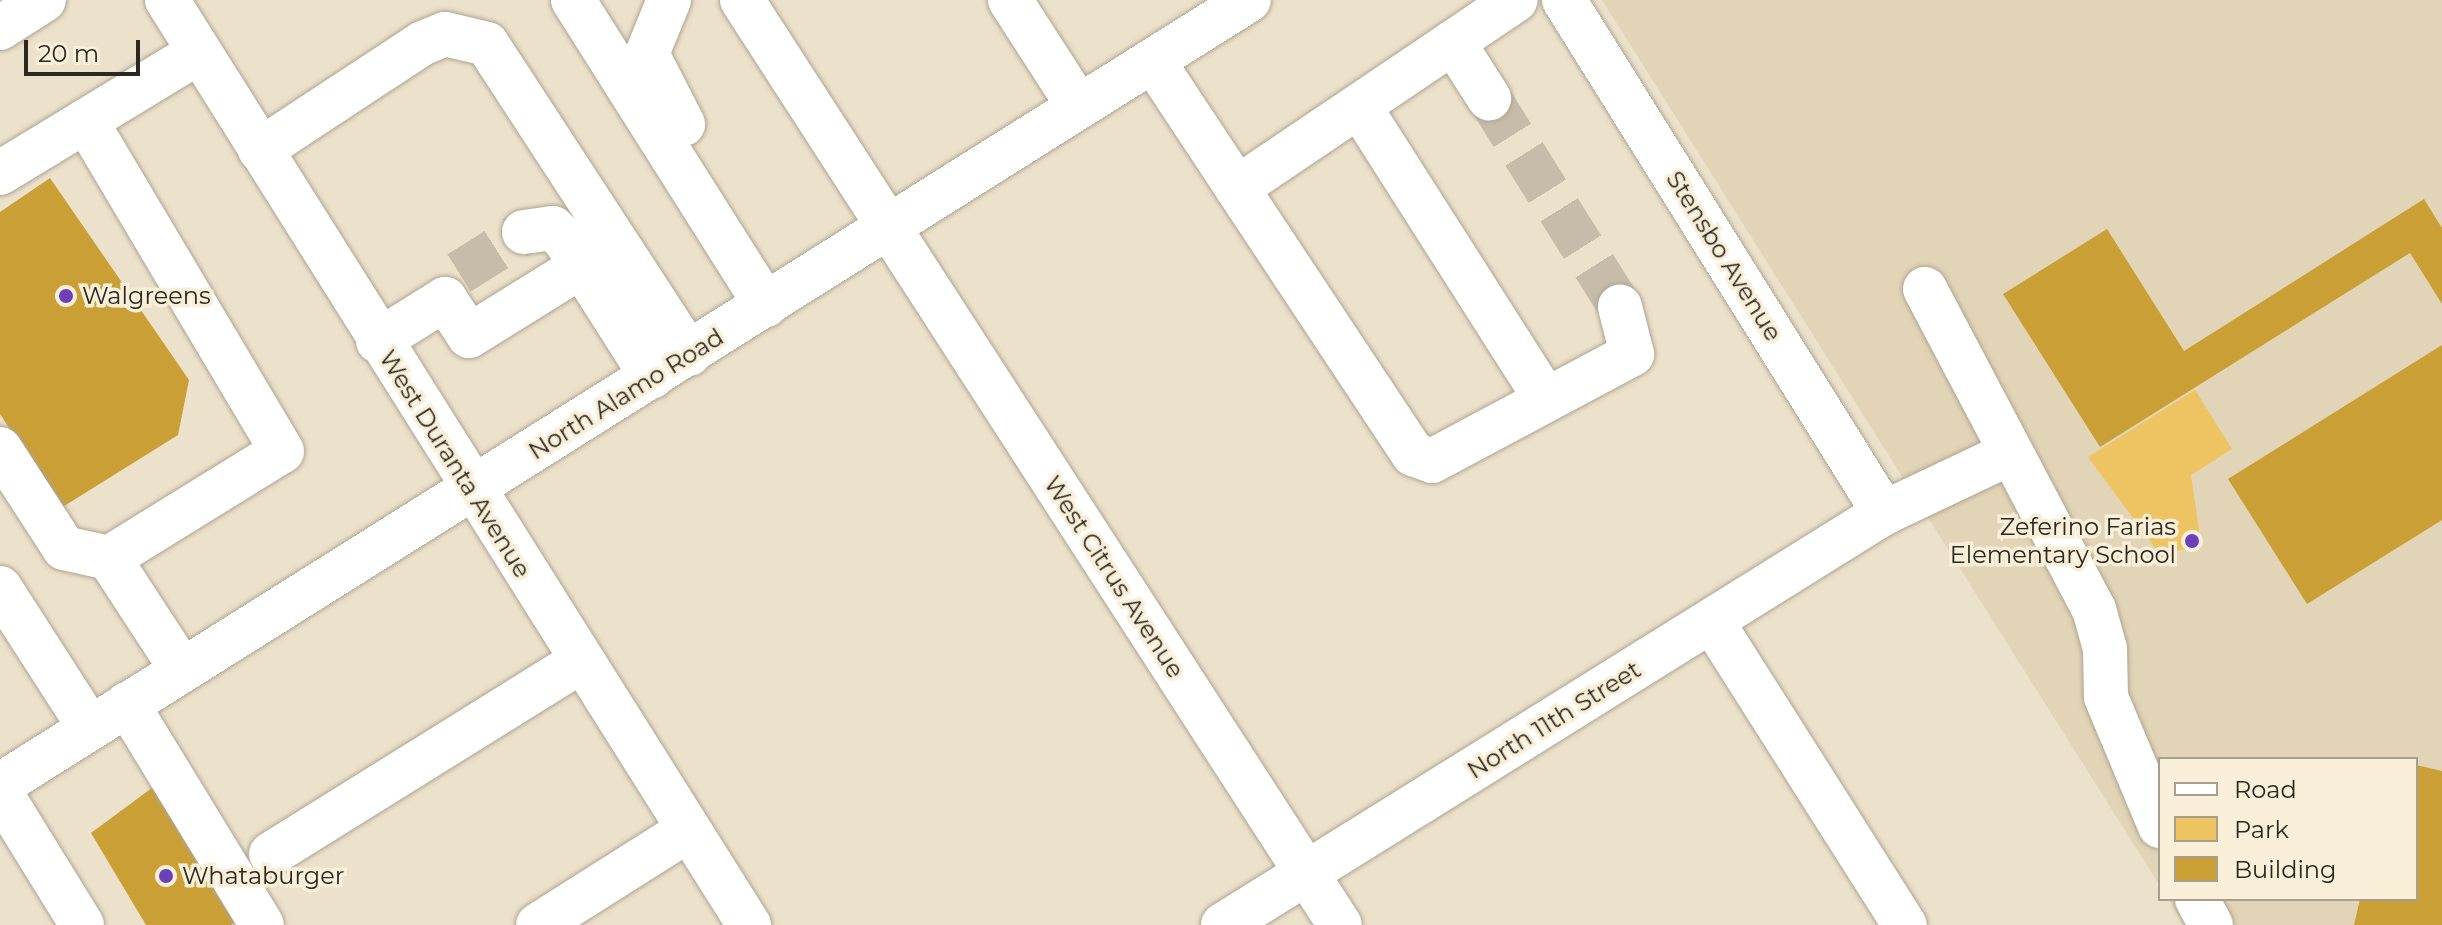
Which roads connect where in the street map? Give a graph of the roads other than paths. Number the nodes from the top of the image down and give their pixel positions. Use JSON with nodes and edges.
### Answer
{"nodes":[{"id":1,"x":44,"y":0,"type":"edge"},
{"id":2,"x":167,"y":0,"type":"edge"},
{"id":3,"x":669,"y":0,"type":"edge"},
{"id":4,"x":742,"y":0,"type":"edge"},
{"id":5,"x":1010,"y":0,"type":"edge"},
{"id":6,"x":1249,"y":0,"type":"edge"},
{"id":7,"x":1516,"y":0,"type":"edge"},
{"id":8,"x":1564,"y":0,"type":"edge"},
{"id":9,"x":584,"y":18,"type":"edge"},
{"id":10,"x":0,"y":28,"type":"edge"},
{"id":11,"x":1453,"y":42,"type":"junction"},
{"id":12,"x":199,"y":52,"type":"junction"},
{"id":13,"x":1153,"y":61,"type":"junction"},
{"id":14,"x":1489,"y":98,"type":"tunnel mouth"},
{"id":15,"x":1359,"y":106,"type":"junction"},
{"id":16,"x":1079,"y":107,"type":"junction"},
{"id":17,"x":86,"y":121,"type":"junction"},
{"id":18,"x":260,"y":150,"type":"junction"},
{"id":19,"x":0,"y":173,"type":"edge"},
{"id":20,"x":1237,"y":188,"type":"junction"},
{"id":21,"x":708,"y":212,"type":"junction"},
{"id":22,"x":888,"y":230,"type":"junction"},
{"id":23,"x":524,"y":232,"type":"tunnel mouth"},
{"id":24,"x":582,"y":266,"type":"junction"},
{"id":25,"x":1925,"y":289,"type":"dead end"},
{"id":26,"x":766,"y":305,"type":"junction"},
{"id":27,"x":1620,"y":307,"type":"tunnel mouth"},
{"id":28,"x":378,"y":341,"type":"junction"},
{"id":29,"x":689,"y":354,"type":"junction"},
{"id":30,"x":652,"y":377,"type":"junction"},
{"id":31,"x":1546,"y":399,"type":"junction"},
{"id":32,"x":0,"y":449,"type":"edge"},
{"id":33,"x":2008,"y":454,"type":"junction"},
{"id":34,"x":471,"y":491,"type":"junction"},
{"id":35,"x":1884,"y":513,"type":"junction"},
{"id":36,"x":109,"y":558,"type":"junction"},
{"id":37,"x":0,"y":588,"type":"edge"},
{"id":38,"x":1713,"y":623,"type":"junction"},
{"id":39,"x":580,"y":662,"type":"junction"},
{"id":40,"x":182,"y":670,"type":"junction"},
{"id":41,"x":127,"y":704,"type":"junction"},
{"id":42,"x":90,"y":728,"type":"junction"},
{"id":43,"x":1,"y":784,"type":"edge"},
{"id":44,"x":2158,"y":821,"type":"edge"},
{"id":45,"x":688,"y":830,"type":"junction"},
{"id":46,"x":271,"y":854,"type":"dead end"},
{"id":47,"x":1306,"y":872,"type":"junction"},
{"id":48,"x":2198,"y":901,"type":"edge"},
{"id":49,"x":82,"y":925,"type":"edge"},
{"id":50,"x":262,"y":925,"type":"edge"},
{"id":51,"x":538,"y":925,"type":"edge"},
{"id":52,"x":749,"y":925,"type":"edge"},
{"id":53,"x":1223,"y":925,"type":"edge"},
{"id":54,"x":1340,"y":925,"type":"edge"},
{"id":55,"x":1905,"y":925,"type":"edge"},
{"id":56,"x":2211,"y":925,"type":"edge"}],
"edges":[{"from":1,"to":10,"type":"street"},
{"from":2,"to":12,"type":"street","name":"West Duranta Avenue"},
{"from":3,"to":9,"type":"street"},
{"from":3,"to":21,"type":"street"},
{"from":4,"to":22,"type":"street","name":"West Citrus Avenue"},
{"from":5,"to":16,"type":"street"},
{"from":6,"to":13,"type":"street","name":"North Alamo Road"},
{"from":7,"to":11,"type":"street"},
{"from":8,"to":35,"type":"street","name":"Stensbo Avenue"},
{"from":9,"to":21,"type":"street"},
{"from":11,"to":14,"type":"street"},
{"from":11,"to":15,"type":"street"},
{"from":12,"to":17,"type":"street"},
{"from":12,"to":18,"type":"street","name":"West Duranta Avenue"},
{"from":13,"to":16,"type":"street","name":"North Alamo Road"},
{"from":13,"to":20,"type":"street"},
{"from":15,"to":20,"type":"street"},
{"from":15,"to":31,"type":"street"},
{"from":16,"to":22,"type":"street","name":"North Alamo Road"},
{"from":17,"to":19,"type":"street"},
{"from":17,"to":36,"type":"street"},
{"from":18,"to":28,"type":"street","name":"West Duranta Avenue"},
{"from":18,"to":29,"type":"street"},
{"from":20,"to":31,"type":"street"},
{"from":21,"to":26,"type":"street"},
{"from":22,"to":26,"type":"street","name":"North Alamo Road"},
{"from":22,"to":47,"type":"street","name":"West Citrus Avenue"},
{"from":23,"to":24,"type":"street"},
{"from":24,"to":28,"type":"street"},
{"from":24,"to":30,"type":"street"},
{"from":25,"to":33,"type":"street"},
{"from":26,"to":29,"type":"street","name":"North Alamo Road"},
{"from":27,"to":31,"type":"street"},
{"from":28,"to":34,"type":"street","name":"West Duranta Avenue"},
{"from":29,"to":30,"type":"street","name":"North Alamo Road"},
{"from":30,"to":34,"type":"street","name":"North Alamo Road"},
{"from":32,"to":36,"type":"street"},
{"from":33,"to":35,"type":"street","name":"North 11th Street"},
{"from":33,"to":44,"type":"street"},
{"from":34,"to":39,"type":"street","name":"West Duranta Avenue"},
{"from":34,"to":40,"type":"street","name":"North Alamo Road"},
{"from":35,"to":38,"type":"street","name":"North 11th Street"},
{"from":36,"to":40,"type":"street"},
{"from":37,"to":42,"type":"street"},
{"from":38,"to":47,"type":"street","name":"North 11th Street"},
{"from":38,"to":55,"type":"street"},
{"from":39,"to":45,"type":"street","name":"West Duranta Avenue"},
{"from":39,"to":46,"type":"street"},
{"from":40,"to":41,"type":"street","name":"North Alamo Road"},
{"from":41,"to":42,"type":"street","name":"North Alamo Road"},
{"from":41,"to":50,"type":"street"},
{"from":42,"to":43,"type":"street","name":"North Alamo Road"},
{"from":43,"to":49,"type":"street"},
{"from":45,"to":51,"type":"street"},
{"from":45,"to":52,"type":"street","name":"West Duranta Avenue"},
{"from":47,"to":53,"type":"street","name":"North 11th Street"},
{"from":47,"to":54,"type":"street","name":"West Citrus Avenue"},
{"from":48,"to":56,"type":"street"}]}
